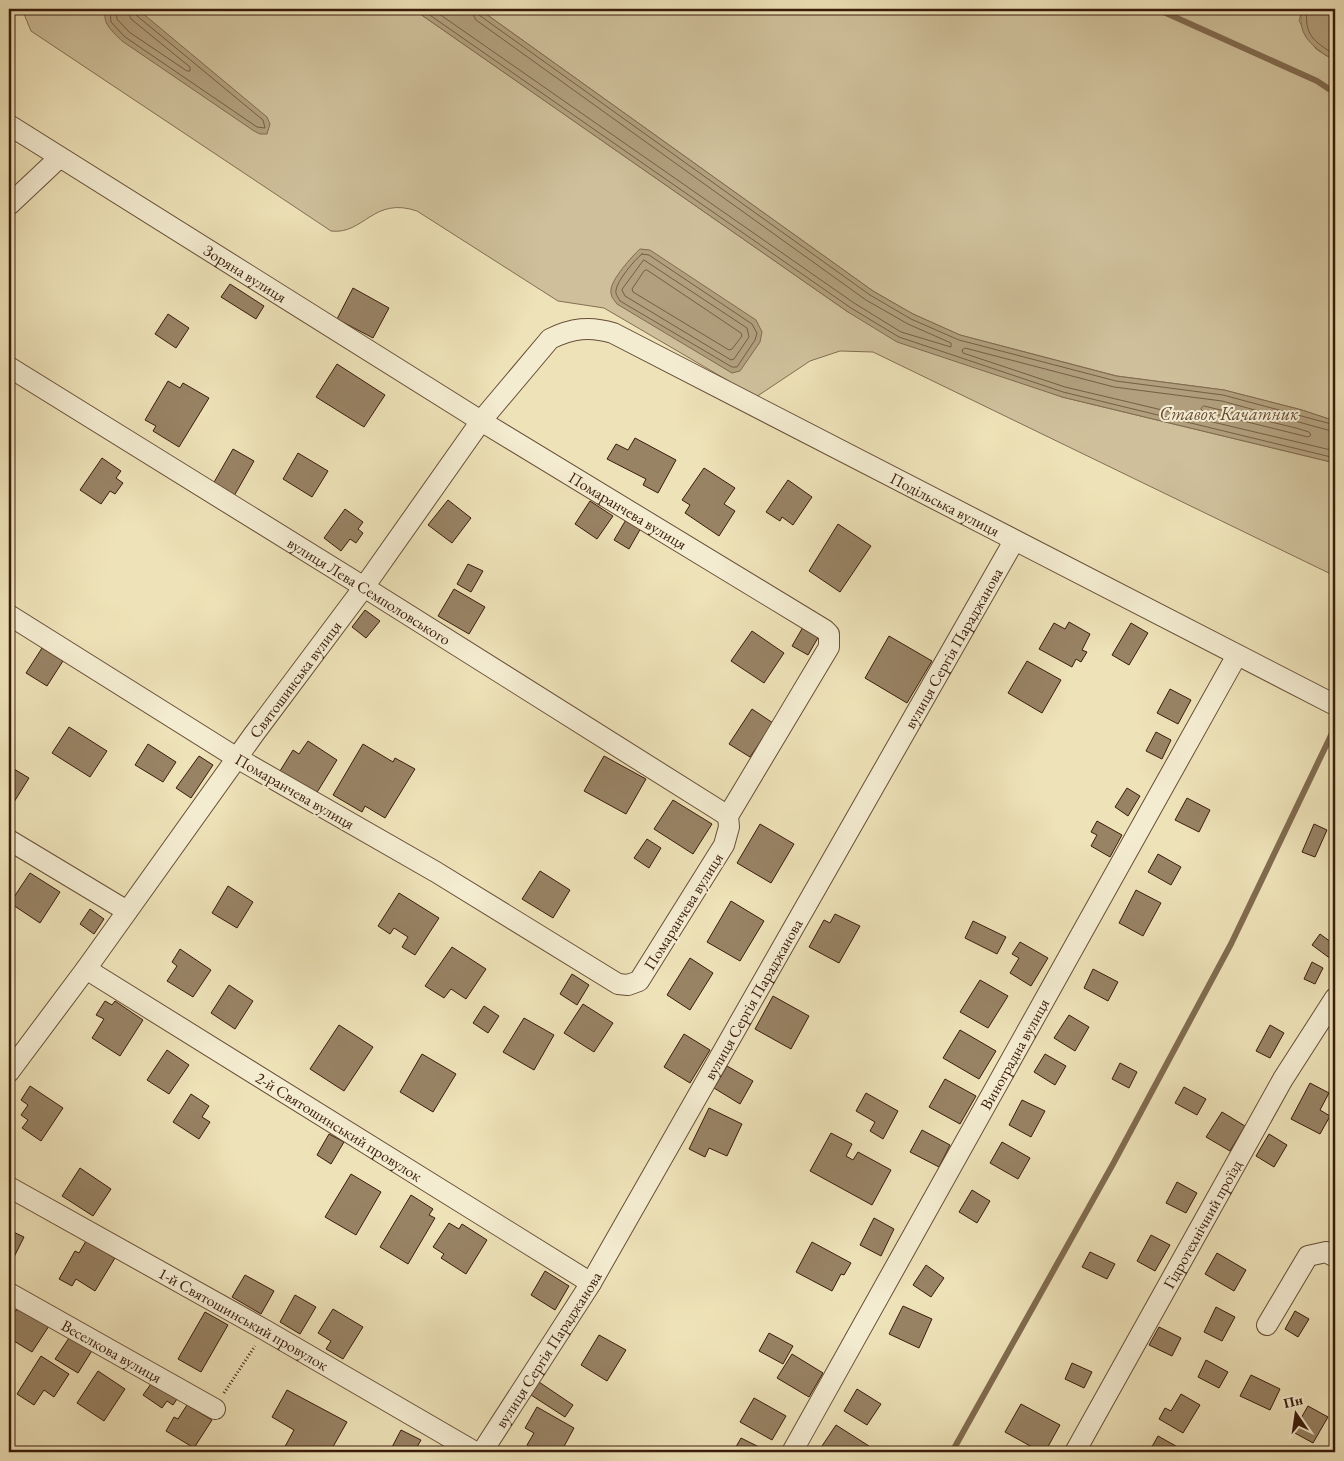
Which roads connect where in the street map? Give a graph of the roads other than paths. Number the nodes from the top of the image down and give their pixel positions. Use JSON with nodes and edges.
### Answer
{"nodes":[{"id":1,"x":9,"y":126,"type":"edge"},
{"id":2,"x":59,"y":158,"type":"junction"},
{"id":3,"x":9,"y":205,"type":"edge"},
{"id":4,"x":550,"y":339,"type":"joint"},
{"id":5,"x":9,"y":367,"type":"edge"},
{"id":6,"x":481,"y":421,"type":"junction"},
{"id":7,"x":1014,"y":541,"type":"junction"},
{"id":8,"x":364,"y":587,"type":"junction"},
{"id":9,"x":9,"y":615,"type":"edge"},
{"id":10,"x":1237,"y":655,"type":"junction"},
{"id":11,"x":1335,"y":705,"type":"edge"},
{"id":12,"x":237,"y":758,"type":"junction"},
{"id":13,"x":728,"y":816,"type":"junction"},
{"id":14,"x":9,"y":840,"type":"edge"},
{"id":15,"x":127,"y":911,"type":"junction"},
{"id":16,"x":86,"y":969,"type":"junction"},
{"id":17,"x":1335,"y":998,"type":"edge"},
{"id":18,"x":9,"y":1072,"type":"edge"},
{"id":19,"x":9,"y":1187,"type":"edge"},
{"id":20,"x":1335,"y":1257,"type":"edge"},
{"id":21,"x":591,"y":1283,"type":"junction"},
{"id":22,"x":9,"y":1293,"type":"edge"},
{"id":23,"x":1267,"y":1325,"type":"dead end"},
{"id":24,"x":215,"y":1408,"type":"road end"},
{"id":25,"x":475,"y":1452,"type":"edge"},
{"id":26,"x":482,"y":1452,"type":"edge"},
{"id":27,"x":792,"y":1452,"type":"edge"},
{"id":28,"x":1075,"y":1452,"type":"edge"}],
"edges":[{"from":1,"to":2,"type":"street","name":"Зоряна вулиця"},
{"from":2,"to":3,"type":"street"},
{"from":2,"to":6,"type":"street","name":"Зоряна вулиця"},
{"from":4,"to":6,"type":"street","name":"Святошинська вулиця"},
{"from":4,"to":7,"type":"street","name":"Подільська вулиця"},
{"from":5,"to":8,"type":"street","name":"вулиця Лева Семполовського"},
{"from":6,"to":8,"type":"street","name":"Святошинська вулиця"},
{"from":6,"to":13,"type":"street","name":"Помаранчева вулиця"},
{"from":7,"to":10,"type":"street","name":"Подільська вулиця"},
{"from":7,"to":21,"type":"street","name":"вулиця Сергія Параджанова"},
{"from":8,"to":12,"type":"street","name":"Святошинська вулиця"},
{"from":8,"to":13,"type":"street","name":"вулиця Лева Семполовського"},
{"from":9,"to":12,"type":"street","name":"Помаранчева вулиця"},
{"from":10,"to":11,"type":"street","name":"Подільська вулиця"},
{"from":10,"to":27,"type":"street","name":"Виноградна вулиця"},
{"from":12,"to":13,"type":"street","name":"Помаранчева вулиця"},
{"from":12,"to":15,"type":"street","name":"Святошинська вулиця"},
{"from":14,"to":15,"type":"street"},
{"from":15,"to":16,"type":"street","name":"Святошинська вулиця"},
{"from":16,"to":18,"type":"street","name":"Святошинська вулиця"},
{"from":16,"to":21,"type":"street","name":"2-й Святошинський провулок"},
{"from":17,"to":28,"type":"street","name":"Гідротехнічний проїзд"},
{"from":19,"to":25,"type":"street","name":"1-й Святошинський провулок"},
{"from":20,"to":23,"type":"street"},
{"from":21,"to":26,"type":"street","name":"вулиця Сергія Параджанова"},
{"from":22,"to":24,"type":"street","name":"Веселкова вулиця"}]}
